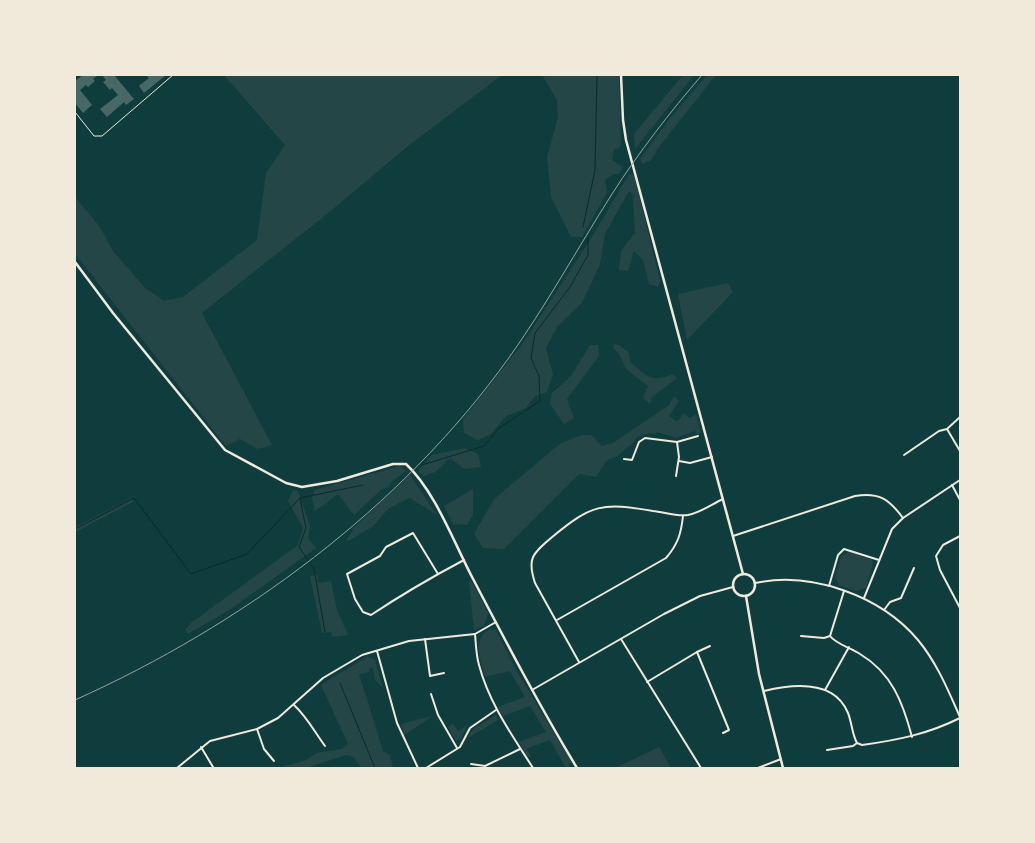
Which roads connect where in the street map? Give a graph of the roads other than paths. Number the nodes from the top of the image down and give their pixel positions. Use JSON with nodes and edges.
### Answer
{"nodes":[{"id":1,"x":174,"y":75,"type":"edge"},
{"id":2,"x":621,"y":75,"type":"edge"},
{"id":3,"x":75,"y":112,"type":"edge"},
{"id":4,"x":75,"y":262,"type":"edge"},
{"id":5,"x":960,"y":417,"type":"edge"},
{"id":6,"x":947,"y":430,"type":"junction"},
{"id":7,"x":698,"y":436,"type":"dead end"},
{"id":8,"x":677,"y":442,"type":"junction"},
{"id":9,"x":960,"y":451,"type":"edge"},
{"id":10,"x":909,"y":452,"type":"junction"},
{"id":11,"x":904,"y":455,"type":"dead end"},
{"id":12,"x":911,"y":456,"type":"dead end"},
{"id":13,"x":712,"y":457,"type":"junction"},
{"id":14,"x":624,"y":459,"type":"dead end"},
{"id":15,"x":679,"y":461,"type":"junction"},
{"id":16,"x":676,"y":476,"type":"dead end"},
{"id":17,"x":960,"y":480,"type":"edge"},
{"id":18,"x":952,"y":485,"type":"junction"},
{"id":19,"x":723,"y":499,"type":"junction"},
{"id":20,"x":960,"y":500,"type":"edge"},
{"id":21,"x":683,"y":516,"type":"junction"},
{"id":22,"x":903,"y":518,"type":"junction"},
{"id":23,"x":733,"y":536,"type":"junction"},
{"id":24,"x":960,"y":536,"type":"edge"},
{"id":25,"x":464,"y":560,"type":"junction"},
{"id":26,"x":879,"y":560,"type":"junction"},
{"id":27,"x":914,"y":568,"type":"dead end"},
{"id":28,"x":438,"y":574,"type":"junction"},
{"id":29,"x":743,"y":574,"type":"junction"},
{"id":30,"x":755,"y":583,"type":"junction"},
{"id":31,"x":829,"y":586,"type":"junction"},
{"id":32,"x":733,"y":587,"type":"junction"},
{"id":33,"x":845,"y":590,"type":"junction"},
{"id":34,"x":746,"y":596,"type":"junction"},
{"id":35,"x":864,"y":598,"type":"junction"},
{"id":36,"x":960,"y":608,"type":"edge"},
{"id":37,"x":884,"y":610,"type":"junction"},
{"id":38,"x":556,"y":620,"type":"junction"},
{"id":39,"x":496,"y":622,"type":"junction"},
{"id":40,"x":474,"y":634,"type":"junction"},
{"id":41,"x":801,"y":636,"type":"dead end"},
{"id":42,"x":830,"y":636,"type":"junction"},
{"id":43,"x":425,"y":639,"type":"junction"},
{"id":44,"x":621,"y":639,"type":"junction"},
{"id":45,"x":710,"y":646,"type":"dead end"},
{"id":46,"x":849,"y":647,"type":"junction"},
{"id":47,"x":376,"y":649,"type":"junction"},
{"id":48,"x":697,"y":652,"type":"junction"},
{"id":49,"x":579,"y":662,"type":"junction"},
{"id":50,"x":444,"y":673,"type":"dead end"},
{"id":51,"x":647,"y":682,"type":"junction"},
{"id":52,"x":532,"y":690,"type":"junction"},
{"id":53,"x":825,"y":690,"type":"junction"},
{"id":54,"x":764,"y":691,"type":"junction"},
{"id":55,"x":431,"y":694,"type":"dead end"},
{"id":56,"x":294,"y":704,"type":"junction"},
{"id":57,"x":496,"y":710,"type":"junction"},
{"id":58,"x":959,"y":711,"type":"edge"},
{"id":59,"x":960,"y":718,"type":"edge"},
{"id":60,"x":257,"y":729,"type":"junction"},
{"id":61,"x":723,"y":732,"type":"dead end"},
{"id":62,"x":912,"y":737,"type":"junction"},
{"id":63,"x":857,"y":743,"type":"junction"},
{"id":64,"x":325,"y":746,"type":"dead end"},
{"id":65,"x":201,"y":747,"type":"junction"},
{"id":66,"x":457,"y":748,"type":"junction"},
{"id":67,"x":520,"y":748,"type":"junction"},
{"id":68,"x":827,"y":750,"type":"dead end"},
{"id":69,"x":781,"y":760,"type":"junction"},
{"id":70,"x":274,"y":761,"type":"dead end"},
{"id":71,"x":471,"y":764,"type":"dead end"},
{"id":72,"x":213,"y":767,"type":"edge"},
{"id":73,"x":177,"y":768,"type":"edge"},
{"id":74,"x":418,"y":768,"type":"edge"},
{"id":75,"x":426,"y":768,"type":"edge"},
{"id":76,"x":532,"y":768,"type":"edge"},
{"id":77,"x":577,"y":768,"type":"edge"},
{"id":78,"x":701,"y":768,"type":"edge"},
{"id":79,"x":758,"y":768,"type":"edge"},
{"id":80,"x":783,"y":768,"type":"edge"}],
"edges":[{"from":1,"to":3,"type":"lane"},
{"from":2,"to":13,"type":"street"},
{"from":4,"to":25,"type":"street"},
{"from":5,"to":6,"type":"street"},
{"from":6,"to":9,"type":"street"},
{"from":6,"to":10,"type":"street"},
{"from":7,"to":8,"type":"street"},
{"from":8,"to":14,"type":"street"},
{"from":8,"to":15,"type":"street"},
{"from":10,"to":11,"type":"street"},
{"from":10,"to":12,"type":"street"},
{"from":13,"to":15,"type":"street"},
{"from":13,"to":19,"type":"street"},
{"from":15,"to":16,"type":"street"},
{"from":17,"to":18,"type":"street"},
{"from":18,"to":20,"type":"street"},
{"from":18,"to":22,"type":"street"},
{"from":19,"to":21,"type":"street"},
{"from":19,"to":23,"type":"street"},
{"from":21,"to":38,"type":"street"},
{"from":21,"to":38,"type":"street"},
{"from":22,"to":23,"type":"street"},
{"from":22,"to":26,"type":"street"},
{"from":23,"to":29,"type":"street"},
{"from":24,"to":36,"type":"street"},
{"from":25,"to":28,"type":"street"},
{"from":25,"to":39,"type":"street"},
{"from":26,"to":31,"type":"street"},
{"from":26,"to":35,"type":"street"},
{"from":27,"to":37,"type":"street"},
{"from":28,"to":28,"type":"street"},
{"from":29,"to":30,"type":"street"},
{"from":29,"to":32,"type":"street"},
{"from":30,"to":31,"type":"street"},
{"from":30,"to":34,"type":"street"},
{"from":31,"to":33,"type":"street"},
{"from":32,"to":34,"type":"street"},
{"from":32,"to":44,"type":"street"},
{"from":33,"to":35,"type":"street"},
{"from":33,"to":42,"type":"street"},
{"from":34,"to":54,"type":"street"},
{"from":35,"to":37,"type":"street"},
{"from":37,"to":58,"type":"street"},
{"from":38,"to":49,"type":"street"},
{"from":39,"to":40,"type":"street"},
{"from":39,"to":52,"type":"street"},
{"from":40,"to":43,"type":"street"},
{"from":40,"to":57,"type":"street"},
{"from":41,"to":42,"type":"street"},
{"from":42,"to":46,"type":"street"},
{"from":43,"to":47,"type":"street"},
{"from":43,"to":50,"type":"street"},
{"from":44,"to":49,"type":"street"},
{"from":44,"to":51,"type":"street"},
{"from":45,"to":48,"type":"street"},
{"from":46,"to":53,"type":"street"},
{"from":46,"to":62,"type":"street"},
{"from":47,"to":56,"type":"street"},
{"from":47,"to":74,"type":"street"},
{"from":48,"to":51,"type":"street"},
{"from":48,"to":61,"type":"street"},
{"from":49,"to":52,"type":"street"},
{"from":51,"to":78,"type":"street"},
{"from":52,"to":77,"type":"street"},
{"from":53,"to":54,"type":"street"},
{"from":53,"to":63,"type":"street"},
{"from":54,"to":69,"type":"street"},
{"from":55,"to":66,"type":"street"},
{"from":56,"to":60,"type":"street"},
{"from":56,"to":64,"type":"street"},
{"from":57,"to":66,"type":"street"},
{"from":57,"to":67,"type":"street"},
{"from":58,"to":59,"type":"street"},
{"from":59,"to":62,"type":"street"},
{"from":60,"to":65,"type":"street"},
{"from":60,"to":70,"type":"street"},
{"from":62,"to":63,"type":"street"},
{"from":63,"to":68,"type":"street"},
{"from":65,"to":72,"type":"street"},
{"from":65,"to":73,"type":"street"},
{"from":66,"to":75,"type":"street"},
{"from":67,"to":71,"type":"street"},
{"from":67,"to":76,"type":"street"},
{"from":69,"to":79,"type":"street"},
{"from":69,"to":80,"type":"street"}]}
